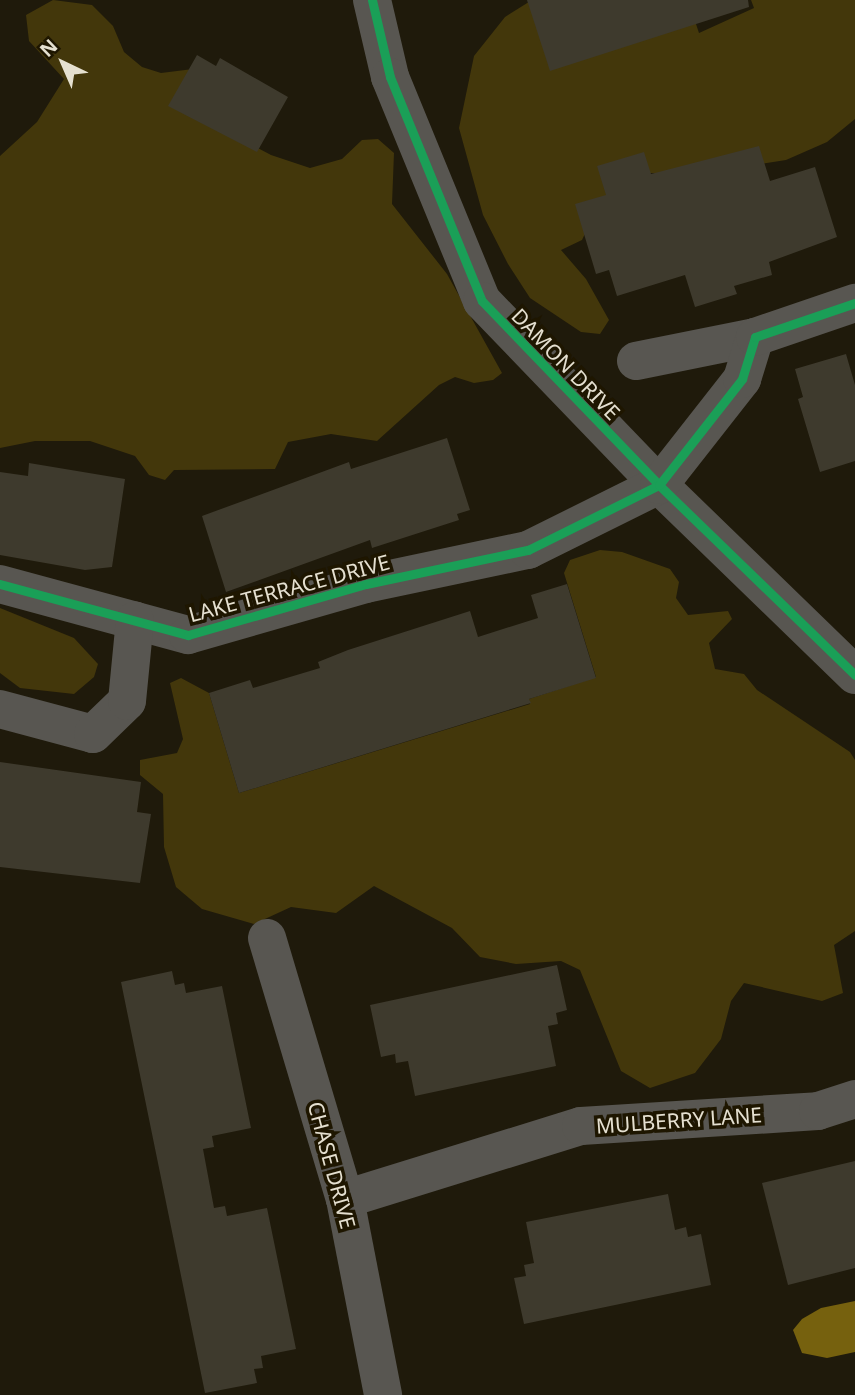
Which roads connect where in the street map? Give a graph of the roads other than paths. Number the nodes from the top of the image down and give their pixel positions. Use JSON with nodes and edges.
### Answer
{"nodes":[{"id":1,"x":372,"y":0,"type":"edge"},
{"id":2,"x":855,"y":303,"type":"edge"},
{"id":3,"x":755,"y":337,"type":"junction"},
{"id":4,"x":636,"y":361,"type":"dead end"},
{"id":5,"x":659,"y":485,"type":"junction"},
{"id":6,"x":0,"y":584,"type":"edge"},
{"id":7,"x":135,"y":620,"type":"junction"},
{"id":8,"x":855,"y":675,"type":"edge"},
{"id":9,"x":0,"y":709,"type":"edge"},
{"id":10,"x":267,"y":938,"type":"dead end"},
{"id":11,"x":855,"y":1099,"type":"edge"},
{"id":12,"x":345,"y":1199,"type":"junction"},
{"id":13,"x":383,"y":1395,"type":"edge"}],
"edges":[{"from":1,"to":5,"type":"street","name":"DAMON DRIVE"},
{"from":2,"to":3,"type":"street"},
{"from":3,"to":4,"type":"street"},
{"from":3,"to":5,"type":"street"},
{"from":5,"to":7,"type":"street","name":"LAKE TERRACE DRIVE"},
{"from":5,"to":8,"type":"street","name":"DAMON DRIVE"},
{"from":6,"to":7,"type":"street","name":"LAKE TERRACE DRIVE"},
{"from":7,"to":9,"type":"street"},
{"from":10,"to":12,"type":"street","name":"CHASE DRIVE"},
{"from":11,"to":12,"type":"street","name":"MULBERRY LANE"},
{"from":12,"to":13,"type":"street","name":"CHASE DRIVE"}]}
